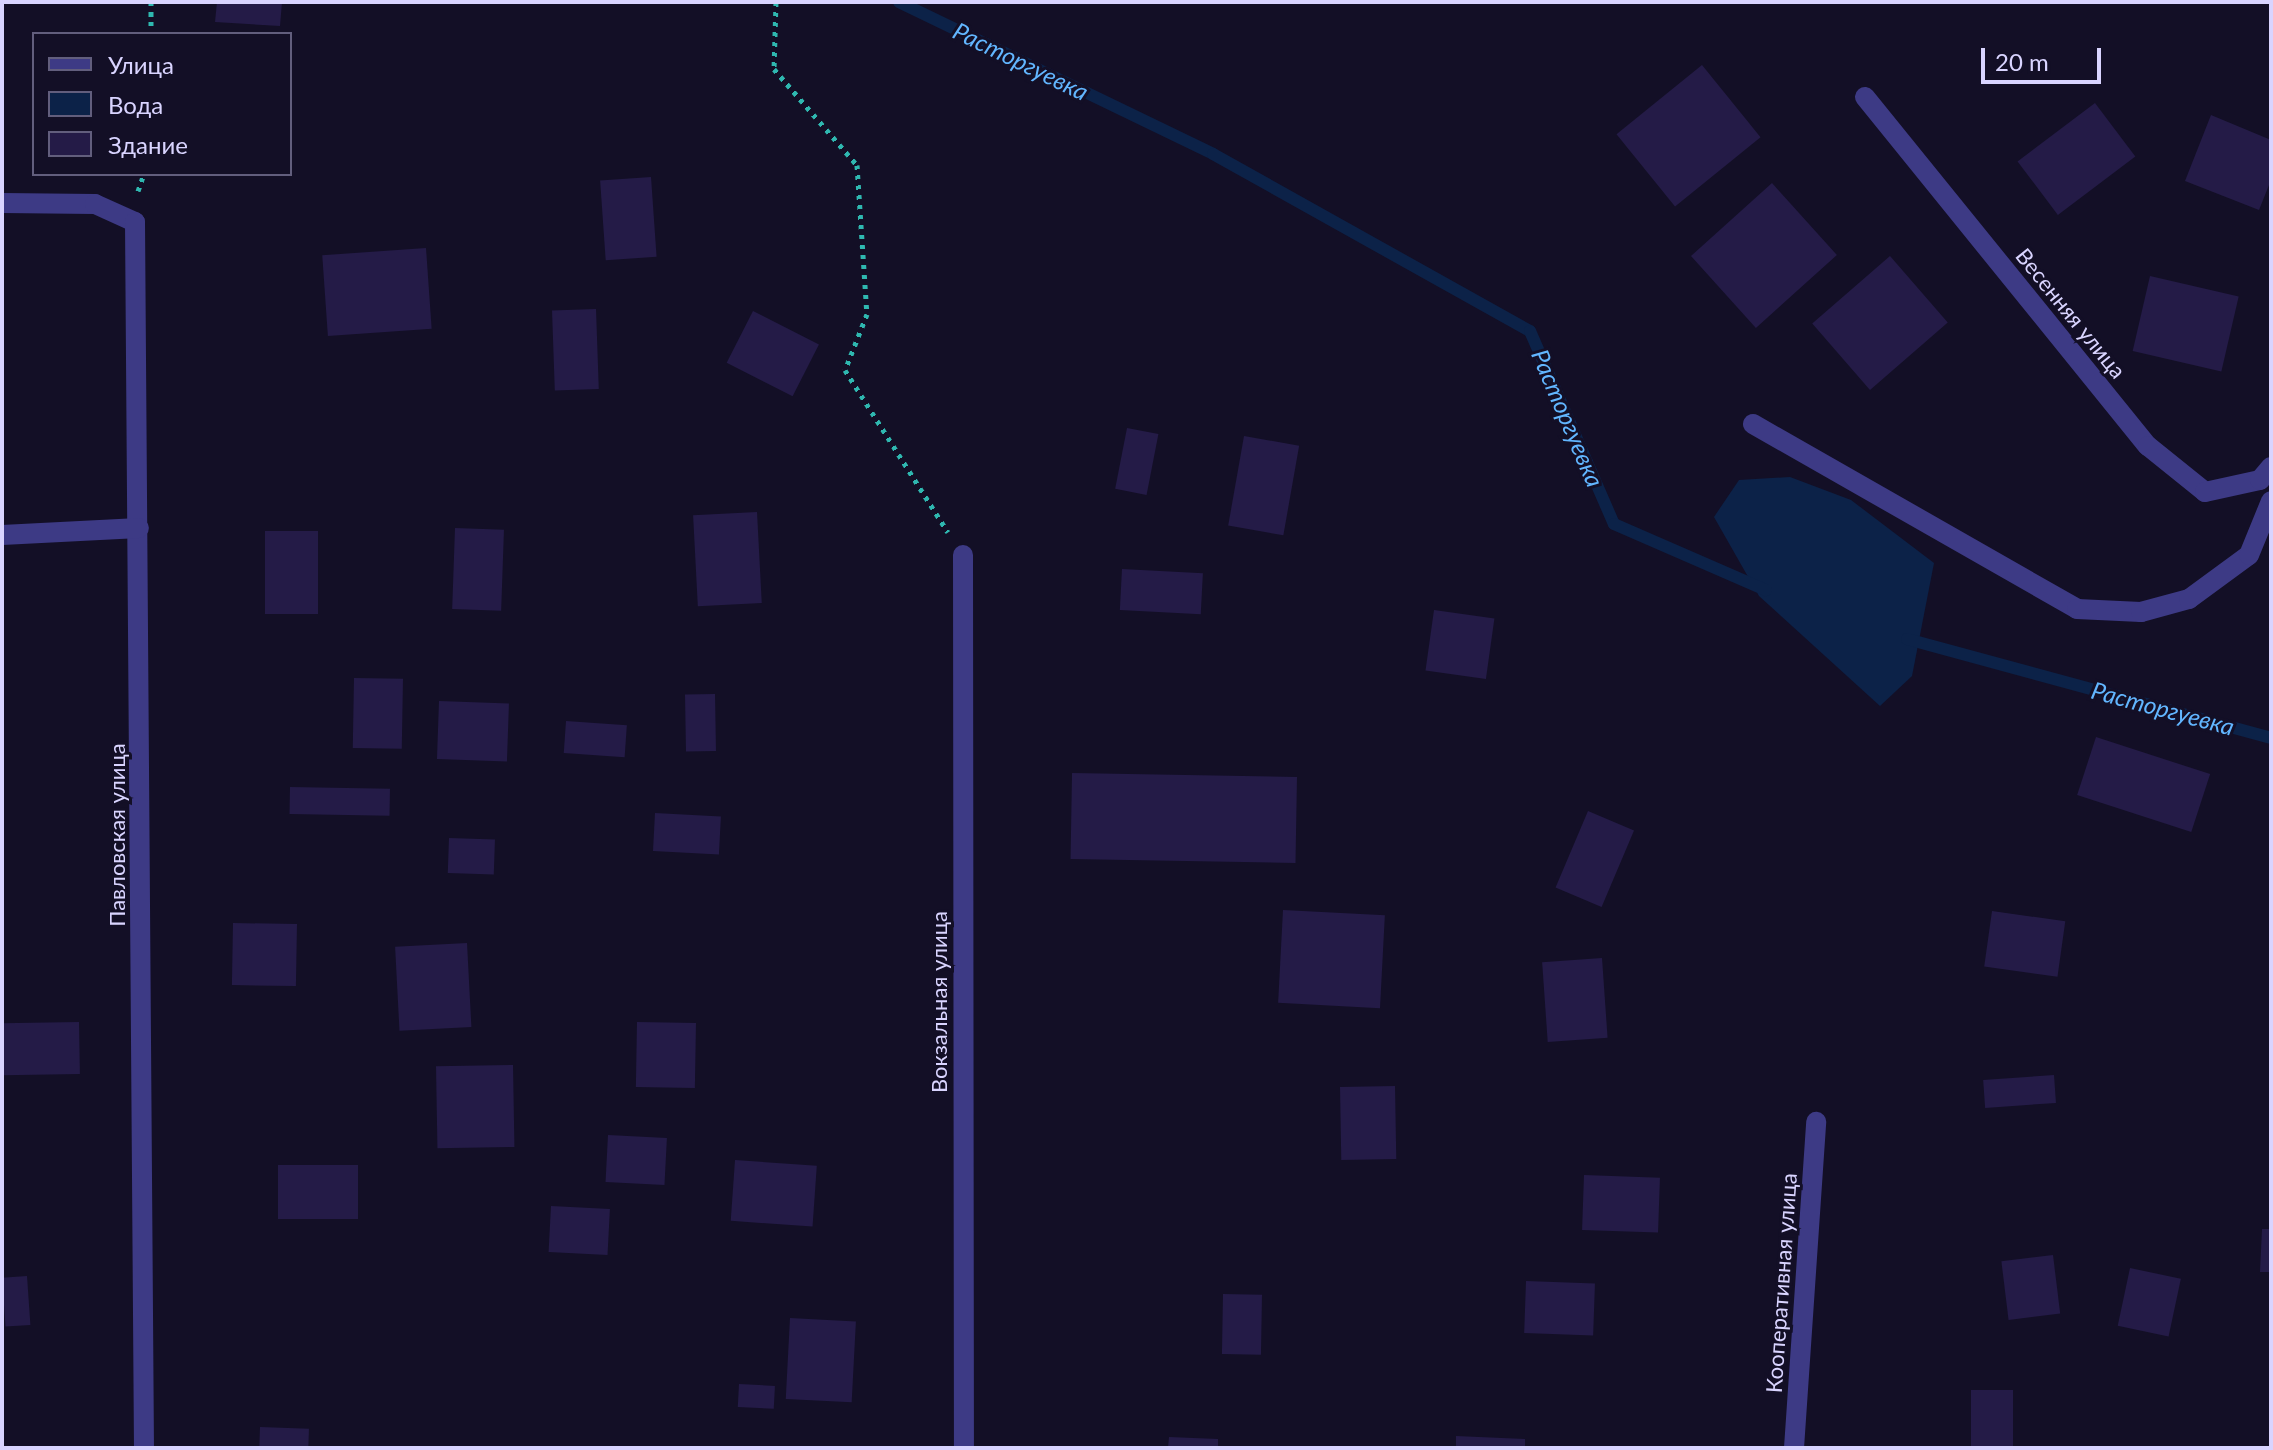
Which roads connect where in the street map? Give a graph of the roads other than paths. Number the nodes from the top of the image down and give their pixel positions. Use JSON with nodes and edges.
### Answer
{"nodes":[{"id":1,"x":1865,"y":97,"type":"dead end"},
{"id":2,"x":2,"y":203,"type":"edge"},
{"id":3,"x":1753,"y":424,"type":"dead end"},
{"id":4,"x":2271,"y":467,"type":"edge"},
{"id":5,"x":2271,"y":501,"type":"edge"},
{"id":6,"x":139,"y":528,"type":"junction"},
{"id":7,"x":2,"y":535,"type":"edge"},
{"id":8,"x":963,"y":555,"type":"road end"},
{"id":9,"x":1816,"y":1122,"type":"dead end"},
{"id":10,"x":144,"y":1448,"type":"edge"},
{"id":11,"x":964,"y":1448,"type":"edge"},
{"id":12,"x":1794,"y":1448,"type":"edge"}],
"edges":[{"from":1,"to":4,"type":"street","name":"Весенняя улица"},
{"from":2,"to":6,"type":"street","name":"Павловская улица"},
{"from":3,"to":5,"type":"street"},
{"from":6,"to":7,"type":"street"},
{"from":6,"to":10,"type":"street","name":"Павловская улица"},
{"from":8,"to":11,"type":"street","name":"Вокзальная улица"},
{"from":9,"to":12,"type":"street","name":"Кооперативная улица"}]}
